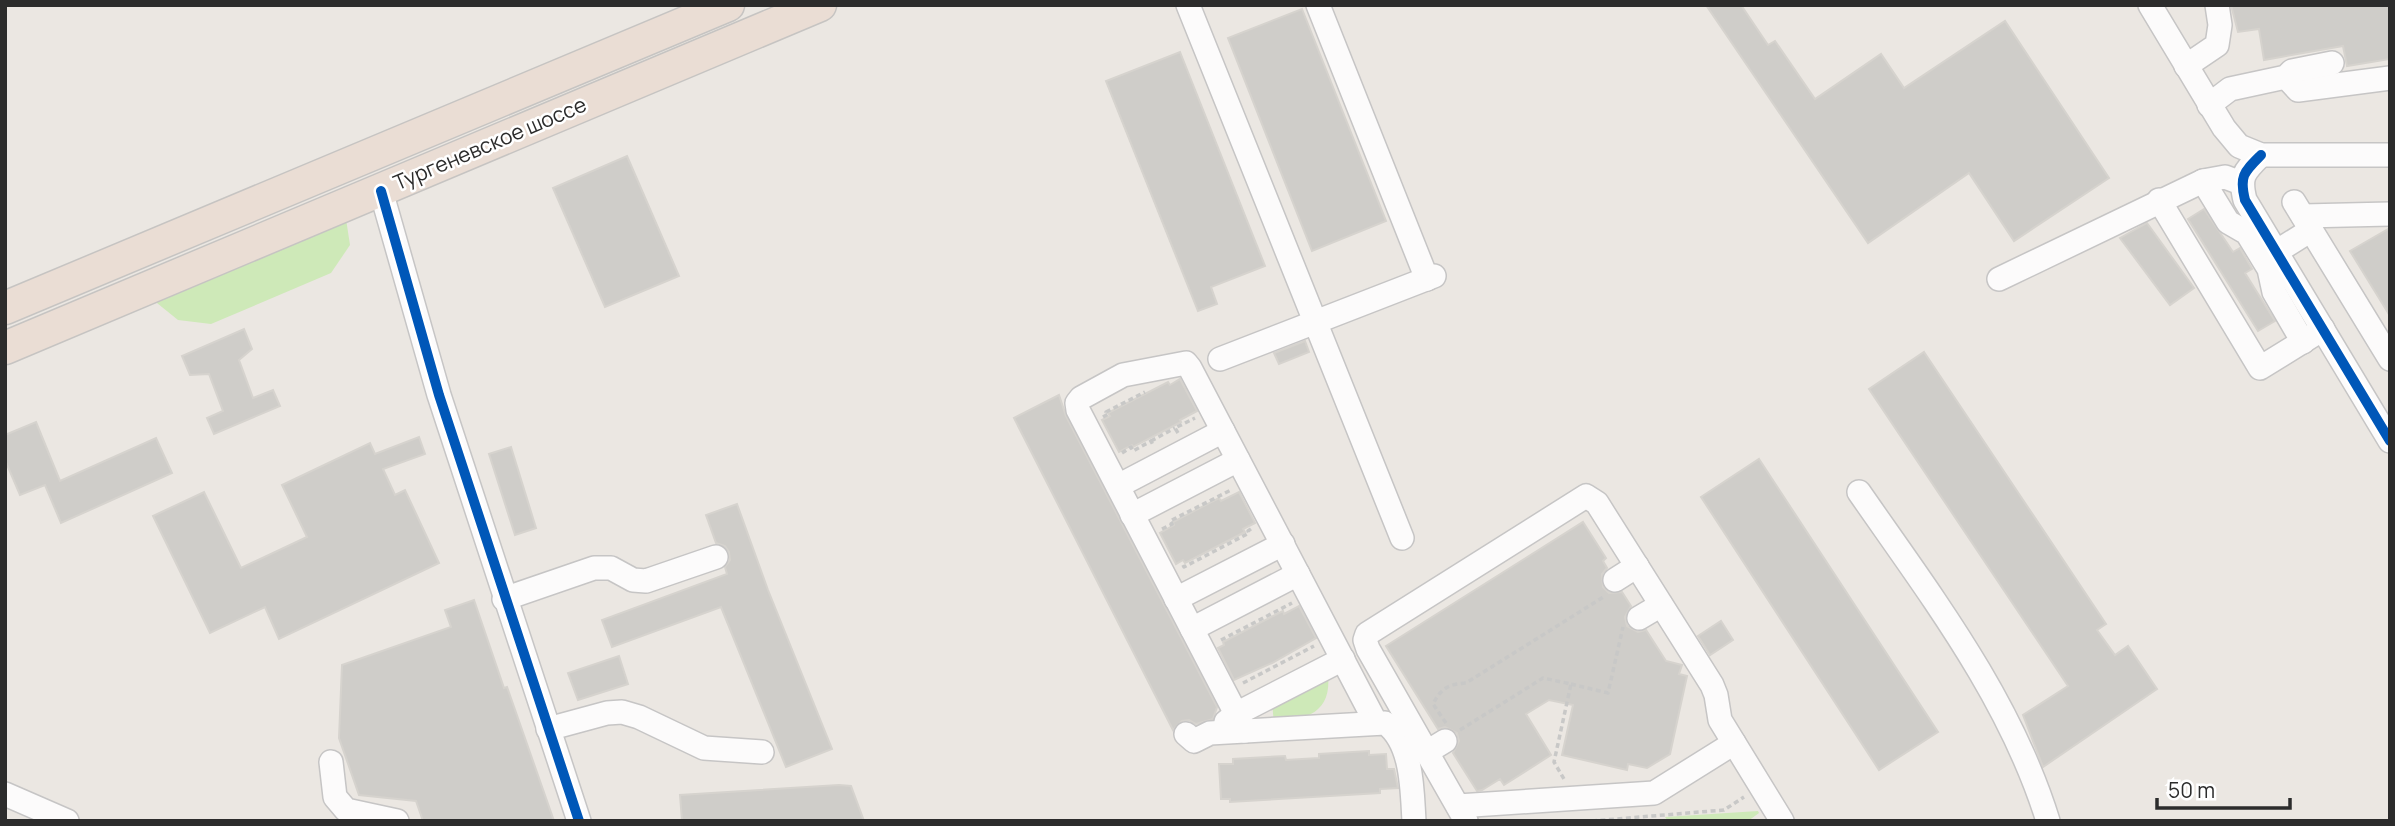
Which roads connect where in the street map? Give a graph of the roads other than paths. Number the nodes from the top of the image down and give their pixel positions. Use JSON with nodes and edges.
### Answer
{"nodes":[{"id":1,"x":729,"y":5,"type":"edge"},
{"id":2,"x":820,"y":5,"type":"edge"},
{"id":3,"x":1188,"y":5,"type":"edge"},
{"id":4,"x":1318,"y":5,"type":"edge"},
{"id":5,"x":2150,"y":5,"type":"edge"},
{"id":6,"x":2217,"y":5,"type":"edge"},
{"id":7,"x":2332,"y":63,"type":"dead end"},
{"id":8,"x":2186,"y":66,"type":"junction"},
{"id":9,"x":2286,"y":77,"type":"junction"},
{"id":10,"x":2390,"y":78,"type":"edge"},
{"id":11,"x":2209,"y":105,"type":"junction"},
{"id":12,"x":2260,"y":155,"type":"junction"},
{"id":13,"x":2390,"y":155,"type":"edge"},
{"id":14,"x":2203,"y":181,"type":"junction"},
{"id":15,"x":2241,"y":183,"type":"junction"},
{"id":16,"x":381,"y":191,"type":"junction"},
{"id":17,"x":2160,"y":200,"type":"junction"},
{"id":18,"x":2390,"y":214,"type":"edge"},
{"id":19,"x":2303,"y":216,"type":"junction"},
{"id":20,"x":2276,"y":252,"type":"junction"},
{"id":21,"x":1999,"y":279,"type":"dead end"},
{"id":22,"x":5,"y":307,"type":"edge"},
{"id":23,"x":1315,"y":322,"type":"junction"},
{"id":24,"x":2323,"y":329,"type":"junction"},
{"id":25,"x":2303,"y":342,"type":"junction"},
{"id":26,"x":2387,"y":347,"type":"edge"},
{"id":27,"x":5,"y":348,"type":"edge"},
{"id":28,"x":1220,"y":359,"type":"dead end"},
{"id":29,"x":1223,"y":431,"type":"junction"},
{"id":30,"x":2390,"y":441,"type":"edge"},
{"id":31,"x":1238,"y":460,"type":"junction"},
{"id":32,"x":1118,"y":486,"type":"junction"},
{"id":33,"x":1859,"y":492,"type":"dead end"},
{"id":34,"x":1132,"y":515,"type":"junction"},
{"id":35,"x":1402,"y":538,"type":"dead end"},
{"id":36,"x":1283,"y":544,"type":"junction"},
{"id":37,"x":716,"y":557,"type":"dead end"},
{"id":38,"x":1637,"y":566,"type":"junction"},
{"id":39,"x":1298,"y":574,"type":"junction"},
{"id":40,"x":1615,"y":585,"type":"road end"},
{"id":41,"x":504,"y":599,"type":"junction"},
{"id":42,"x":1176,"y":599,"type":"junction"},
{"id":43,"x":1661,"y":605,"type":"junction"},
{"id":44,"x":1632,"y":620,"type":"road end"},
{"id":45,"x":1192,"y":629,"type":"junction"},
{"id":46,"x":1343,"y":659,"type":"junction"},
{"id":47,"x":1240,"y":722,"type":"junction"},
{"id":48,"x":1377,"y":723,"type":"junction"},
{"id":49,"x":548,"y":730,"type":"junction"},
{"id":50,"x":1186,"y":734,"type":"dead end"},
{"id":51,"x":1734,"y":743,"type":"junction"},
{"id":52,"x":762,"y":752,"type":"dead end"},
{"id":53,"x":331,"y":762,"type":"dead end"},
{"id":54,"x":5,"y":794,"type":"edge"},
{"id":55,"x":1462,"y":814,"type":"edge"},
{"id":56,"x":67,"y":821,"type":"edge"},
{"id":57,"x":397,"y":821,"type":"edge"},
{"id":58,"x":579,"y":821,"type":"edge"},
{"id":59,"x":1414,"y":821,"type":"edge"},
{"id":60,"x":1782,"y":821,"type":"edge"},
{"id":61,"x":2048,"y":821,"type":"edge"}],
"edges":[{"from":1,"to":22,"type":"highway","name":"Тургеневское шоссе"},
{"from":2,"to":16,"type":"highway","name":"Тургеневское шоссе"},
{"from":3,"to":23,"type":"street"},
{"from":4,"to":23,"type":"street"},
{"from":5,"to":8,"type":"street"},
{"from":6,"to":8,"type":"street"},
{"from":7,"to":9,"type":"street"},
{"from":8,"to":11,"type":"street"},
{"from":9,"to":10,"type":"street"},
{"from":9,"to":11,"type":"street"},
{"from":11,"to":12,"type":"street"},
{"from":12,"to":13,"type":"street"},
{"from":12,"to":15,"type":"street"},
{"from":14,"to":15,"type":"street"},
{"from":14,"to":17,"type":"street"},
{"from":14,"to":25,"type":"street"},
{"from":15,"to":20,"type":"street"},
{"from":16,"to":27,"type":"highway","name":"Тургеневское шоссе"},
{"from":16,"to":41,"type":"street"},
{"from":17,"to":21,"type":"street"},
{"from":17,"to":25,"type":"street"},
{"from":18,"to":19,"type":"street"},
{"from":19,"to":20,"type":"street"},
{"from":19,"to":26,"type":"street"},
{"from":20,"to":24,"type":"street"},
{"from":23,"to":28,"type":"street"},
{"from":23,"to":35,"type":"street"},
{"from":24,"to":25,"type":"street"},
{"from":24,"to":30,"type":"street"},
{"from":29,"to":31,"type":"street"},
{"from":29,"to":32,"type":"street"},
{"from":29,"to":32,"type":"street"},
{"from":31,"to":34,"type":"street"},
{"from":31,"to":36,"type":"street"},
{"from":32,"to":34,"type":"street"},
{"from":33,"to":61,"type":"street"},
{"from":34,"to":42,"type":"street"},
{"from":36,"to":39,"type":"street"},
{"from":36,"to":42,"type":"street"},
{"from":37,"to":41,"type":"street"},
{"from":38,"to":40,"type":"street"},
{"from":38,"to":43,"type":"street"},
{"from":38,"to":55,"type":"street"},
{"from":39,"to":45,"type":"street"},
{"from":39,"to":46,"type":"street"},
{"from":41,"to":49,"type":"street"},
{"from":42,"to":45,"type":"street"},
{"from":43,"to":44,"type":"street"},
{"from":43,"to":51,"type":"street"},
{"from":45,"to":47,"type":"street"},
{"from":46,"to":47,"type":"street"},
{"from":46,"to":48,"type":"street"},
{"from":47,"to":48,"type":"street"},
{"from":47,"to":50,"type":"street"},
{"from":48,"to":59,"type":"street"},
{"from":49,"to":52,"type":"street"},
{"from":49,"to":58,"type":"street"},
{"from":51,"to":55,"type":"street"},
{"from":51,"to":60,"type":"street"},
{"from":53,"to":57,"type":"street"},
{"from":54,"to":56,"type":"street"}]}
